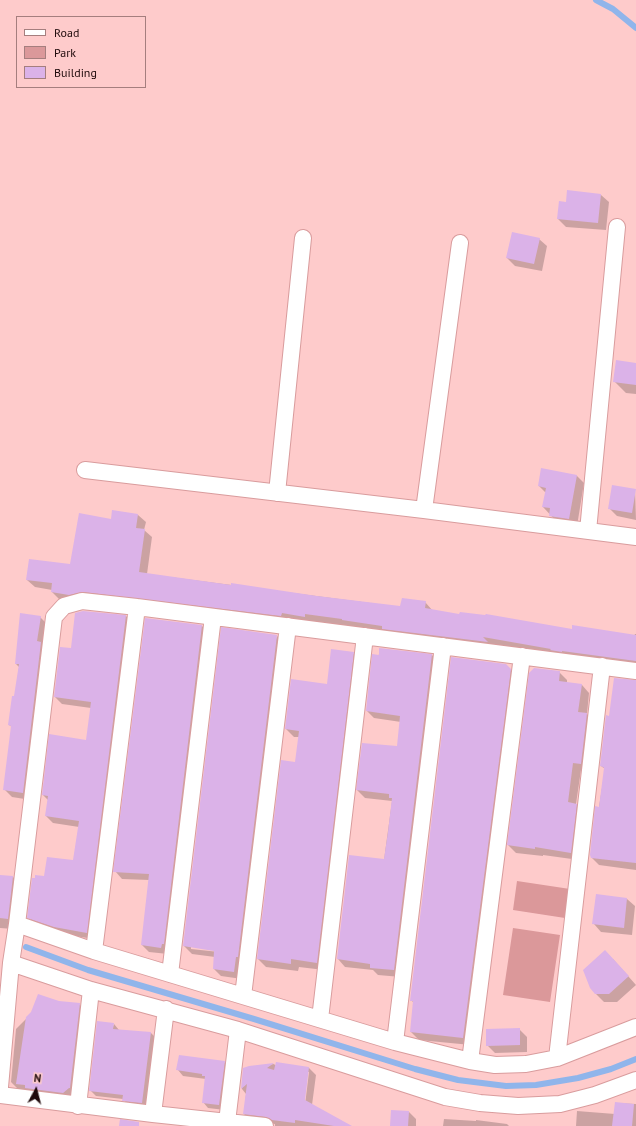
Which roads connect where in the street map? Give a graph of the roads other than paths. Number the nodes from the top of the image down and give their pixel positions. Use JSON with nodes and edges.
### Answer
{"nodes":[{"id":1,"x":617,"y":227,"type":"dead end"},
{"id":2,"x":303,"y":238,"type":"dead end"},
{"id":3,"x":460,"y":243,"type":"dead end"},
{"id":4,"x":86,"y":470,"type":"dead end"},
{"id":5,"x":277,"y":493,"type":"junction"},
{"id":6,"x":424,"y":510,"type":"junction"},
{"id":7,"x":588,"y":531,"type":"junction"},
{"id":8,"x":636,"y":537,"type":"edge"},
{"id":9,"x":137,"y":607,"type":"junction"},
{"id":10,"x":213,"y":617,"type":"junction"},
{"id":11,"x":288,"y":626,"type":"junction"},
{"id":12,"x":365,"y":636,"type":"junction"},
{"id":13,"x":443,"y":646,"type":"junction"},
{"id":14,"x":522,"y":656,"type":"junction"},
{"id":15,"x":602,"y":666,"type":"junction"},
{"id":16,"x":636,"y":671,"type":"edge"},
{"id":17,"x":17,"y":924,"type":"junction"},
{"id":18,"x":94,"y":951,"type":"junction"},
{"id":19,"x":11,"y":963,"type":"junction"},
{"id":20,"x":170,"y":974,"type":"junction"},
{"id":21,"x":91,"y":990,"type":"junction"},
{"id":22,"x":243,"y":996,"type":"junction"},
{"id":23,"x":166,"y":1010,"type":"junction"},
{"id":24,"x":320,"y":1019,"type":"junction"},
{"id":25,"x":636,"y":1028,"type":"edge"},
{"id":26,"x":238,"y":1030,"type":"junction"},
{"id":27,"x":396,"y":1042,"type":"junction"},
{"id":28,"x":557,"y":1058,"type":"junction"},
{"id":29,"x":470,"y":1061,"type":"junction"},
{"id":30,"x":631,"y":1084,"type":"edge"},
{"id":31,"x":0,"y":1088,"type":"edge"},
{"id":32,"x":0,"y":1095,"type":"edge"},
{"id":33,"x":78,"y":1106,"type":"junction"},
{"id":34,"x":153,"y":1114,"type":"junction"},
{"id":35,"x":227,"y":1122,"type":"junction"},
{"id":36,"x":265,"y":1126,"type":"edge"}],
"edges":[{"from":1,"to":7,"type":"street"},
{"from":2,"to":5,"type":"street"},
{"from":3,"to":6,"type":"street"},
{"from":4,"to":5,"type":"street"},
{"from":5,"to":6,"type":"street"},
{"from":6,"to":7,"type":"street"},
{"from":7,"to":8,"type":"street"},
{"from":9,"to":10,"type":"street"},
{"from":9,"to":17,"type":"street"},
{"from":9,"to":18,"type":"street"},
{"from":10,"to":11,"type":"street"},
{"from":10,"to":20,"type":"street"},
{"from":11,"to":12,"type":"street"},
{"from":11,"to":22,"type":"street"},
{"from":12,"to":13,"type":"street"},
{"from":12,"to":24,"type":"street"},
{"from":13,"to":14,"type":"street"},
{"from":13,"to":27,"type":"street"},
{"from":14,"to":15,"type":"street"},
{"from":14,"to":29,"type":"street"},
{"from":15,"to":16,"type":"street"},
{"from":15,"to":28,"type":"street"},
{"from":17,"to":18,"type":"street"},
{"from":17,"to":19,"type":"street"},
{"from":18,"to":20,"type":"street"},
{"from":19,"to":21,"type":"street"},
{"from":19,"to":31,"type":"street"},
{"from":20,"to":22,"type":"street"},
{"from":21,"to":23,"type":"street"},
{"from":21,"to":33,"type":"street"},
{"from":22,"to":24,"type":"street"},
{"from":23,"to":26,"type":"street"},
{"from":23,"to":34,"type":"street"},
{"from":24,"to":27,"type":"street"},
{"from":25,"to":28,"type":"street"},
{"from":26,"to":30,"type":"street"},
{"from":26,"to":35,"type":"street"},
{"from":27,"to":29,"type":"street"},
{"from":28,"to":29,"type":"street"},
{"from":32,"to":33,"type":"street"},
{"from":33,"to":34,"type":"street"},
{"from":34,"to":35,"type":"street"},
{"from":35,"to":36,"type":"street"}]}
